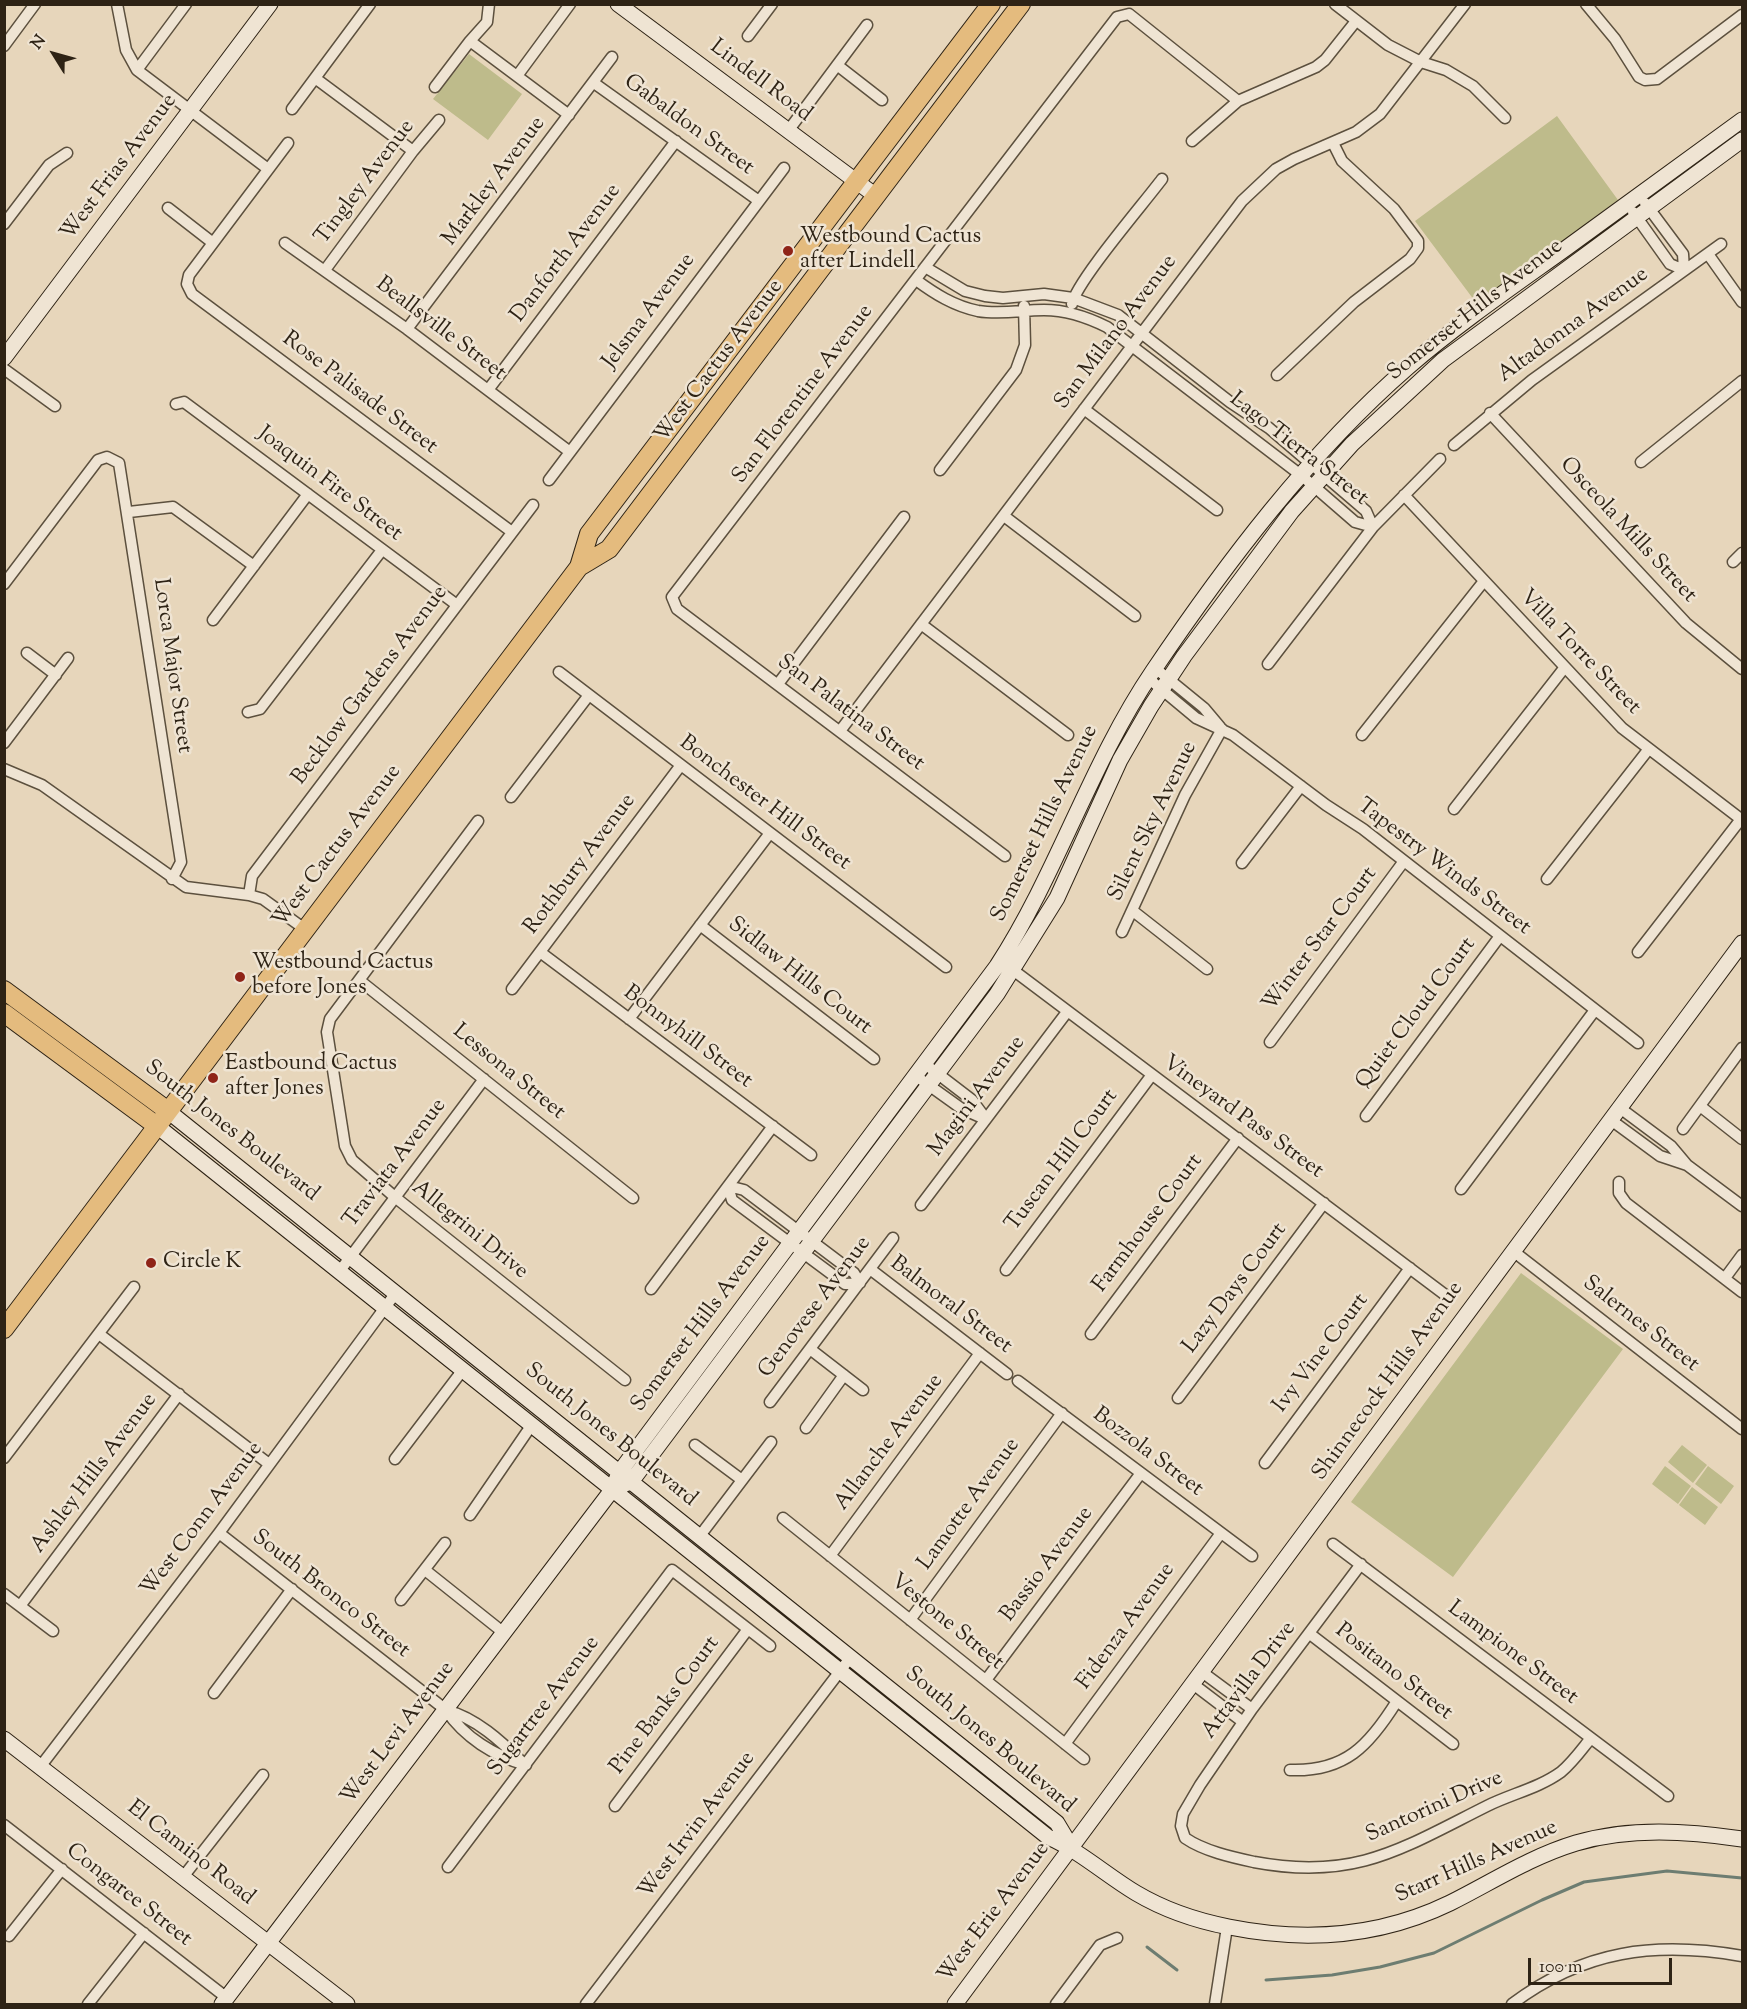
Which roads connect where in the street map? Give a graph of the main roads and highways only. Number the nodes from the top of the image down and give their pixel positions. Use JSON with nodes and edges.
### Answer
{"nodes":[{"id":1,"x":991,"y":4,"type":"edge"},
{"id":2,"x":1021,"y":4,"type":"edge"},
{"id":3,"x":579,"y":567,"type":"junction"},
{"id":4,"x":4,"y":990,"type":"edge"},
{"id":5,"x":4,"y":1013,"type":"edge"},
{"id":6,"x":168,"y":1111,"type":"junction"},
{"id":7,"x":157,"y":1126,"type":"junction"},
{"id":8,"x":4,"y":1329,"type":"edge"}],
"edges":[{"from":1,"to":3,"type":"main road","name":"West Cactus Avenue"},
{"from":2,"to":3,"type":"main road","name":"West Cactus Avenue"},
{"from":3,"to":6,"type":"main road","name":"West Cactus Avenue"},
{"from":4,"to":6,"type":"main road","name":"South Jones Boulevard"},
{"from":5,"to":7,"type":"main road","name":"South Jones Boulevard"},
{"from":6,"to":7,"type":"main road","name":"West Cactus Avenue"},
{"from":7,"to":8,"type":"main road","name":"West Cactus Avenue"}]}
